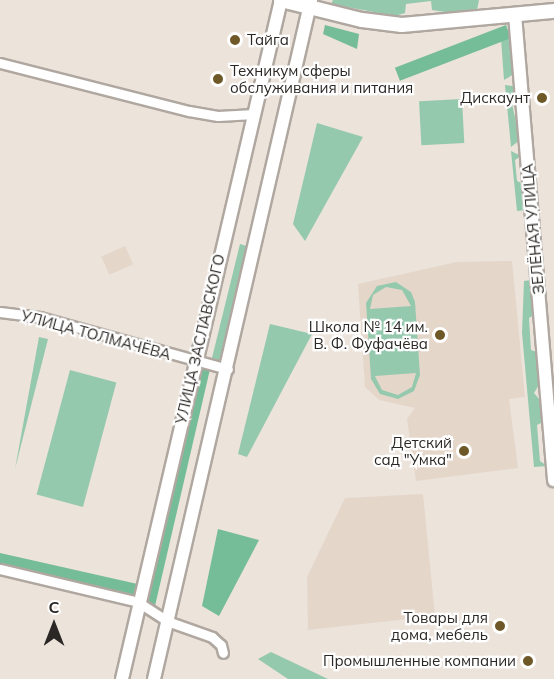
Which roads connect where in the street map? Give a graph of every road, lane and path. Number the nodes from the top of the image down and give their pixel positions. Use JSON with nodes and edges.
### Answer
{"nodes":[{"id":1,"x":281,"y":0,"type":"edge"},
{"id":2,"x":310,"y":4,"type":"edge"},
{"id":3,"x":554,"y":11,"type":"edge"},
{"id":4,"x":515,"y":15,"type":"junction"},
{"id":5,"x":0,"y":63,"type":"edge"},
{"id":6,"x":254,"y":114,"type":"junction"},
{"id":7,"x":0,"y":312,"type":"edge"},
{"id":8,"x":194,"y":361,"type":"junction"},
{"id":9,"x":228,"y":369,"type":"junction"},
{"id":10,"x":554,"y":479,"type":"edge"},
{"id":11,"x":0,"y":569,"type":"edge"},
{"id":12,"x":138,"y":602,"type":"junction"},
{"id":13,"x":167,"y":621,"type":"junction"},
{"id":14,"x":222,"y":653,"type":"dead end"},
{"id":15,"x":122,"y":679,"type":"edge"},
{"id":16,"x":154,"y":679,"type":"edge"}],
"edges":[{"from":1,"to":2,"type":"main road"},
{"from":1,"to":6,"type":"street","name":"УЛИЦА ЗАСЛАВСКОГО"},
{"from":2,"to":4,"type":"main road"},
{"from":2,"to":9,"type":"street"},
{"from":3,"to":4,"type":"main road"},
{"from":4,"to":10,"type":"street","name":"ЗЕЛЁНАЯ УЛИЦА"},
{"from":5,"to":6,"type":"street"},
{"from":6,"to":8,"type":"street","name":"УЛИЦА ЗАСЛАВСКОГО"},
{"from":7,"to":8,"type":"street","name":"УЛИЦА ТОЛМАЧЁВА"},
{"from":8,"to":9,"type":"street","name":"УЛИЦА ТОЛМАЧЁВА"},
{"from":8,"to":12,"type":"street","name":"УЛИЦА ЗАСЛАВСКОГО"},
{"from":9,"to":13,"type":"street"},
{"from":11,"to":12,"type":"street"},
{"from":12,"to":13,"type":"street"},
{"from":12,"to":15,"type":"street","name":"УЛИЦА ЗАСЛАВСКОГО"},
{"from":13,"to":14,"type":"street"},
{"from":13,"to":16,"type":"street"}]}
